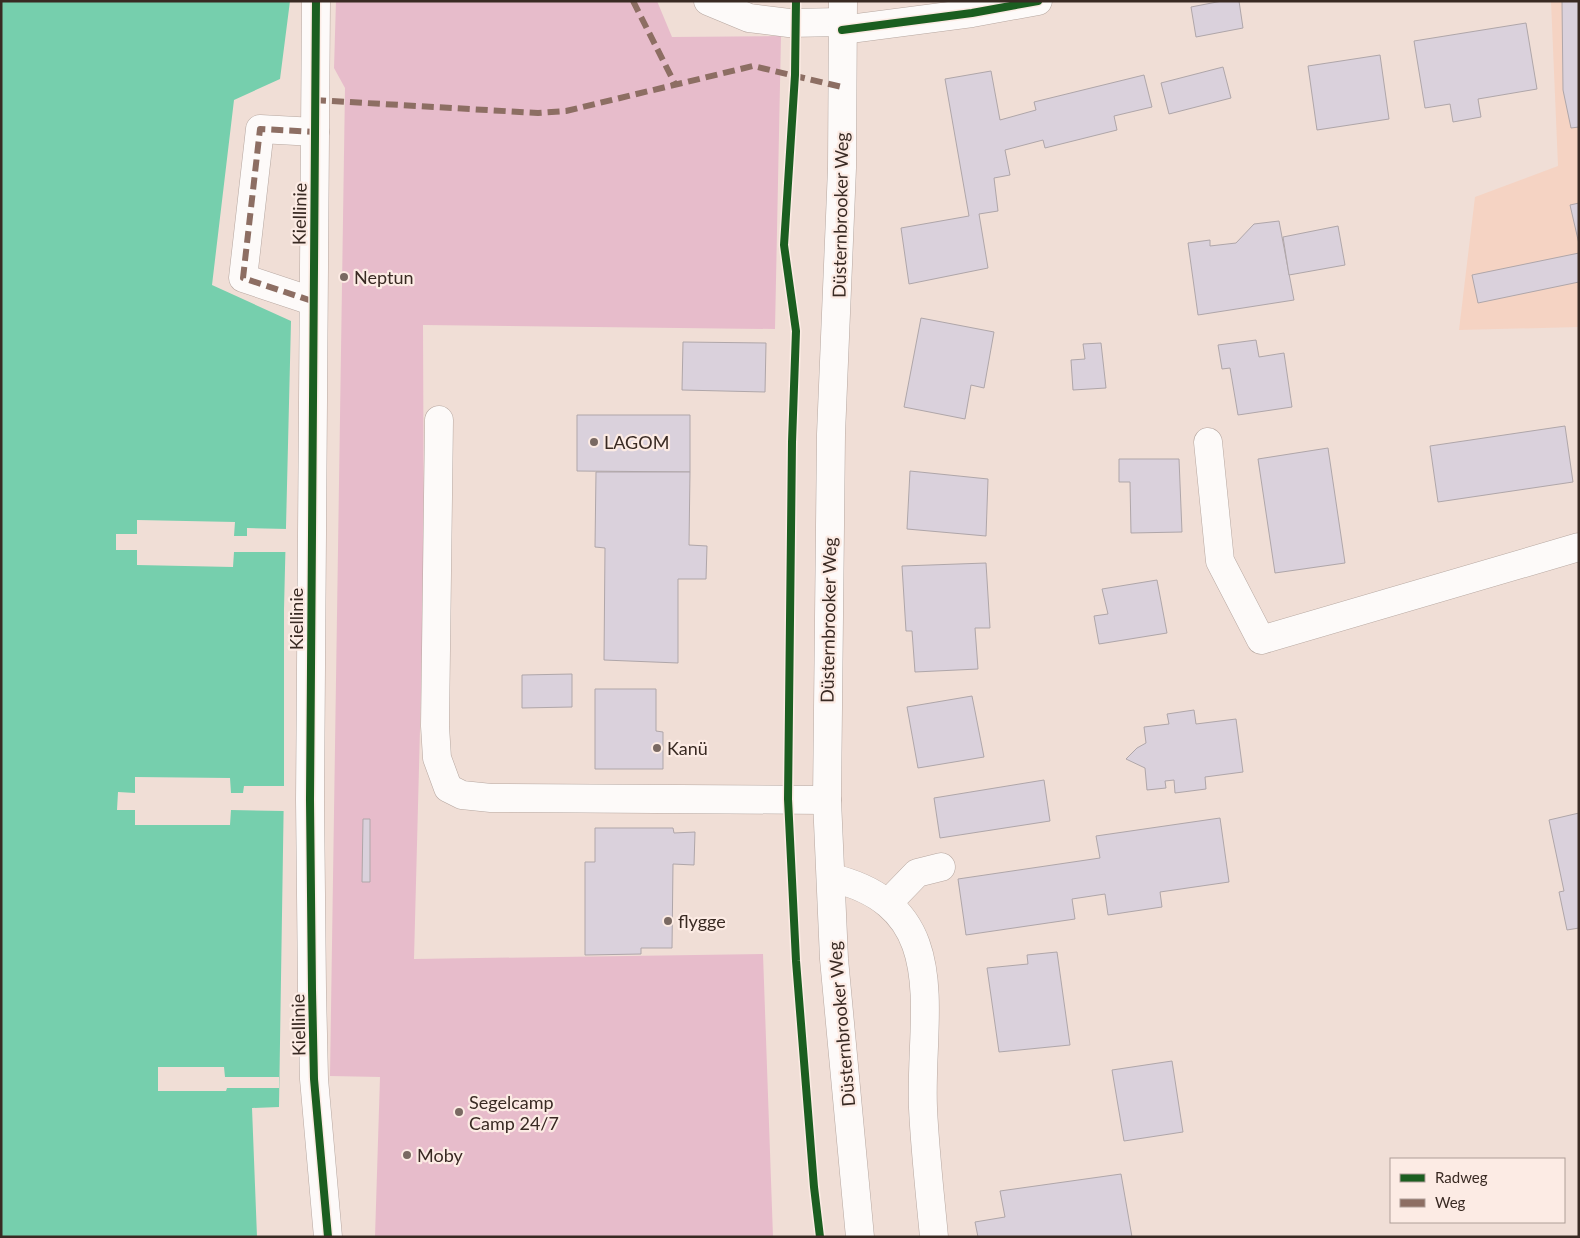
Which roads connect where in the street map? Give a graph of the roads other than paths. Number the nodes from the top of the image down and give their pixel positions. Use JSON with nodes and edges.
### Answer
{"nodes":[{"id":1,"x":316,"y":1,"type":"edge"},
{"id":2,"x":708,"y":1,"type":"edge"},
{"id":3,"x":1038,"y":1,"type":"edge"},
{"id":4,"x":750,"y":10,"type":"edge"},
{"id":5,"x":842,"y":18,"type":"edge"},
{"id":6,"x":316,"y":132,"type":"junction"},
{"id":7,"x":312,"y":301,"type":"junction"},
{"id":8,"x":439,"y":420,"type":"dead end"},
{"id":9,"x":1208,"y":442,"type":"dead end"},
{"id":10,"x":1579,"y":547,"type":"edge"},
{"id":11,"x":827,"y":800,"type":"junction"},
{"id":12,"x":941,"y":867,"type":"dead end"},
{"id":13,"x":832,"y":878,"type":"junction"},
{"id":14,"x":888,"y":903,"type":"junction"},
{"id":15,"x":328,"y":1237,"type":"edge"},
{"id":16,"x":860,"y":1237,"type":"edge"},
{"id":17,"x":934,"y":1237,"type":"edge"}],
"edges":[{"from":1,"to":6,"type":"street","name":"Kiellinie"},
{"from":2,"to":4,"type":"street"},
{"from":3,"to":5,"type":"street"},
{"from":4,"to":5,"type":"street"},
{"from":5,"to":11,"type":"street","name":"Düsternbrooker Weg"},
{"from":6,"to":7,"type":"street","name":"Kiellinie"},
{"from":6,"to":7,"type":"street"},
{"from":7,"to":15,"type":"street","name":"Kiellinie"},
{"from":8,"to":11,"type":"street"},
{"from":9,"to":10,"type":"street"},
{"from":11,"to":13,"type":"street","name":"Düsternbrooker Weg"},
{"from":12,"to":14,"type":"street"},
{"from":13,"to":14,"type":"street"},
{"from":13,"to":16,"type":"street","name":"Düsternbrooker Weg"},
{"from":14,"to":17,"type":"street"}]}
